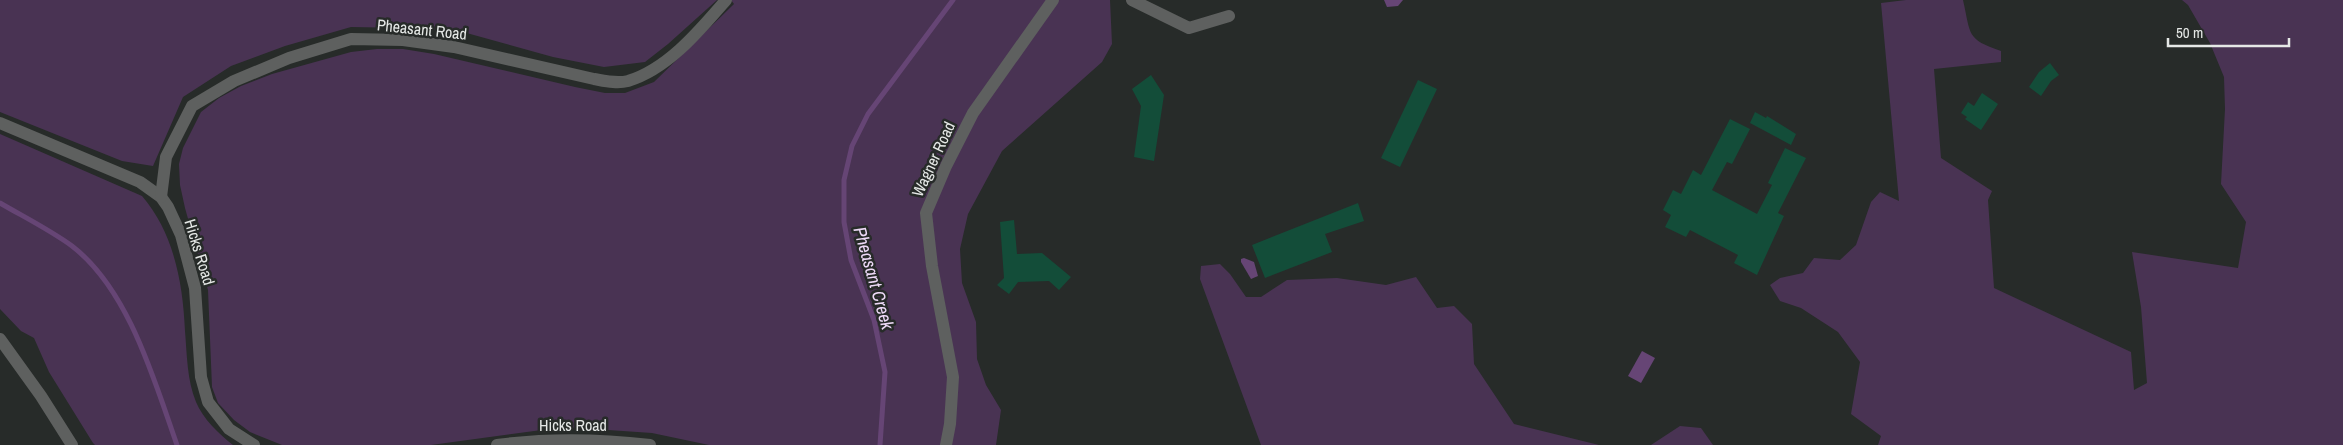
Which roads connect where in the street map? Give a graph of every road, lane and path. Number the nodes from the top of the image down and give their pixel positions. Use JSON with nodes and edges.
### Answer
{"nodes":[{"id":1,"x":726,"y":0,"type":"edge"},
{"id":2,"x":1053,"y":0,"type":"edge"},
{"id":3,"x":1132,"y":0,"type":"edge"},
{"id":4,"x":1229,"y":16,"type":"dead end"},
{"id":5,"x":0,"y":124,"type":"edge"},
{"id":6,"x":161,"y":198,"type":"junction"},
{"id":7,"x":0,"y":339,"type":"edge"},
{"id":8,"x":72,"y":445,"type":"edge"},
{"id":9,"x":254,"y":445,"type":"edge"},
{"id":10,"x":497,"y":445,"type":"edge"},
{"id":11,"x":650,"y":445,"type":"edge"},
{"id":12,"x":946,"y":445,"type":"edge"}],
"edges":[{"from":1,"to":6,"type":"street","name":"Pheasant Road"},
{"from":2,"to":12,"type":"street","name":"Wagner Road"},
{"from":3,"to":4,"type":"street"},
{"from":5,"to":6,"type":"street","name":"Hicks Road"},
{"from":6,"to":9,"type":"street","name":"Hicks Road"},
{"from":7,"to":8,"type":"street"},
{"from":10,"to":11,"type":"street","name":"Hicks Road"}]}
